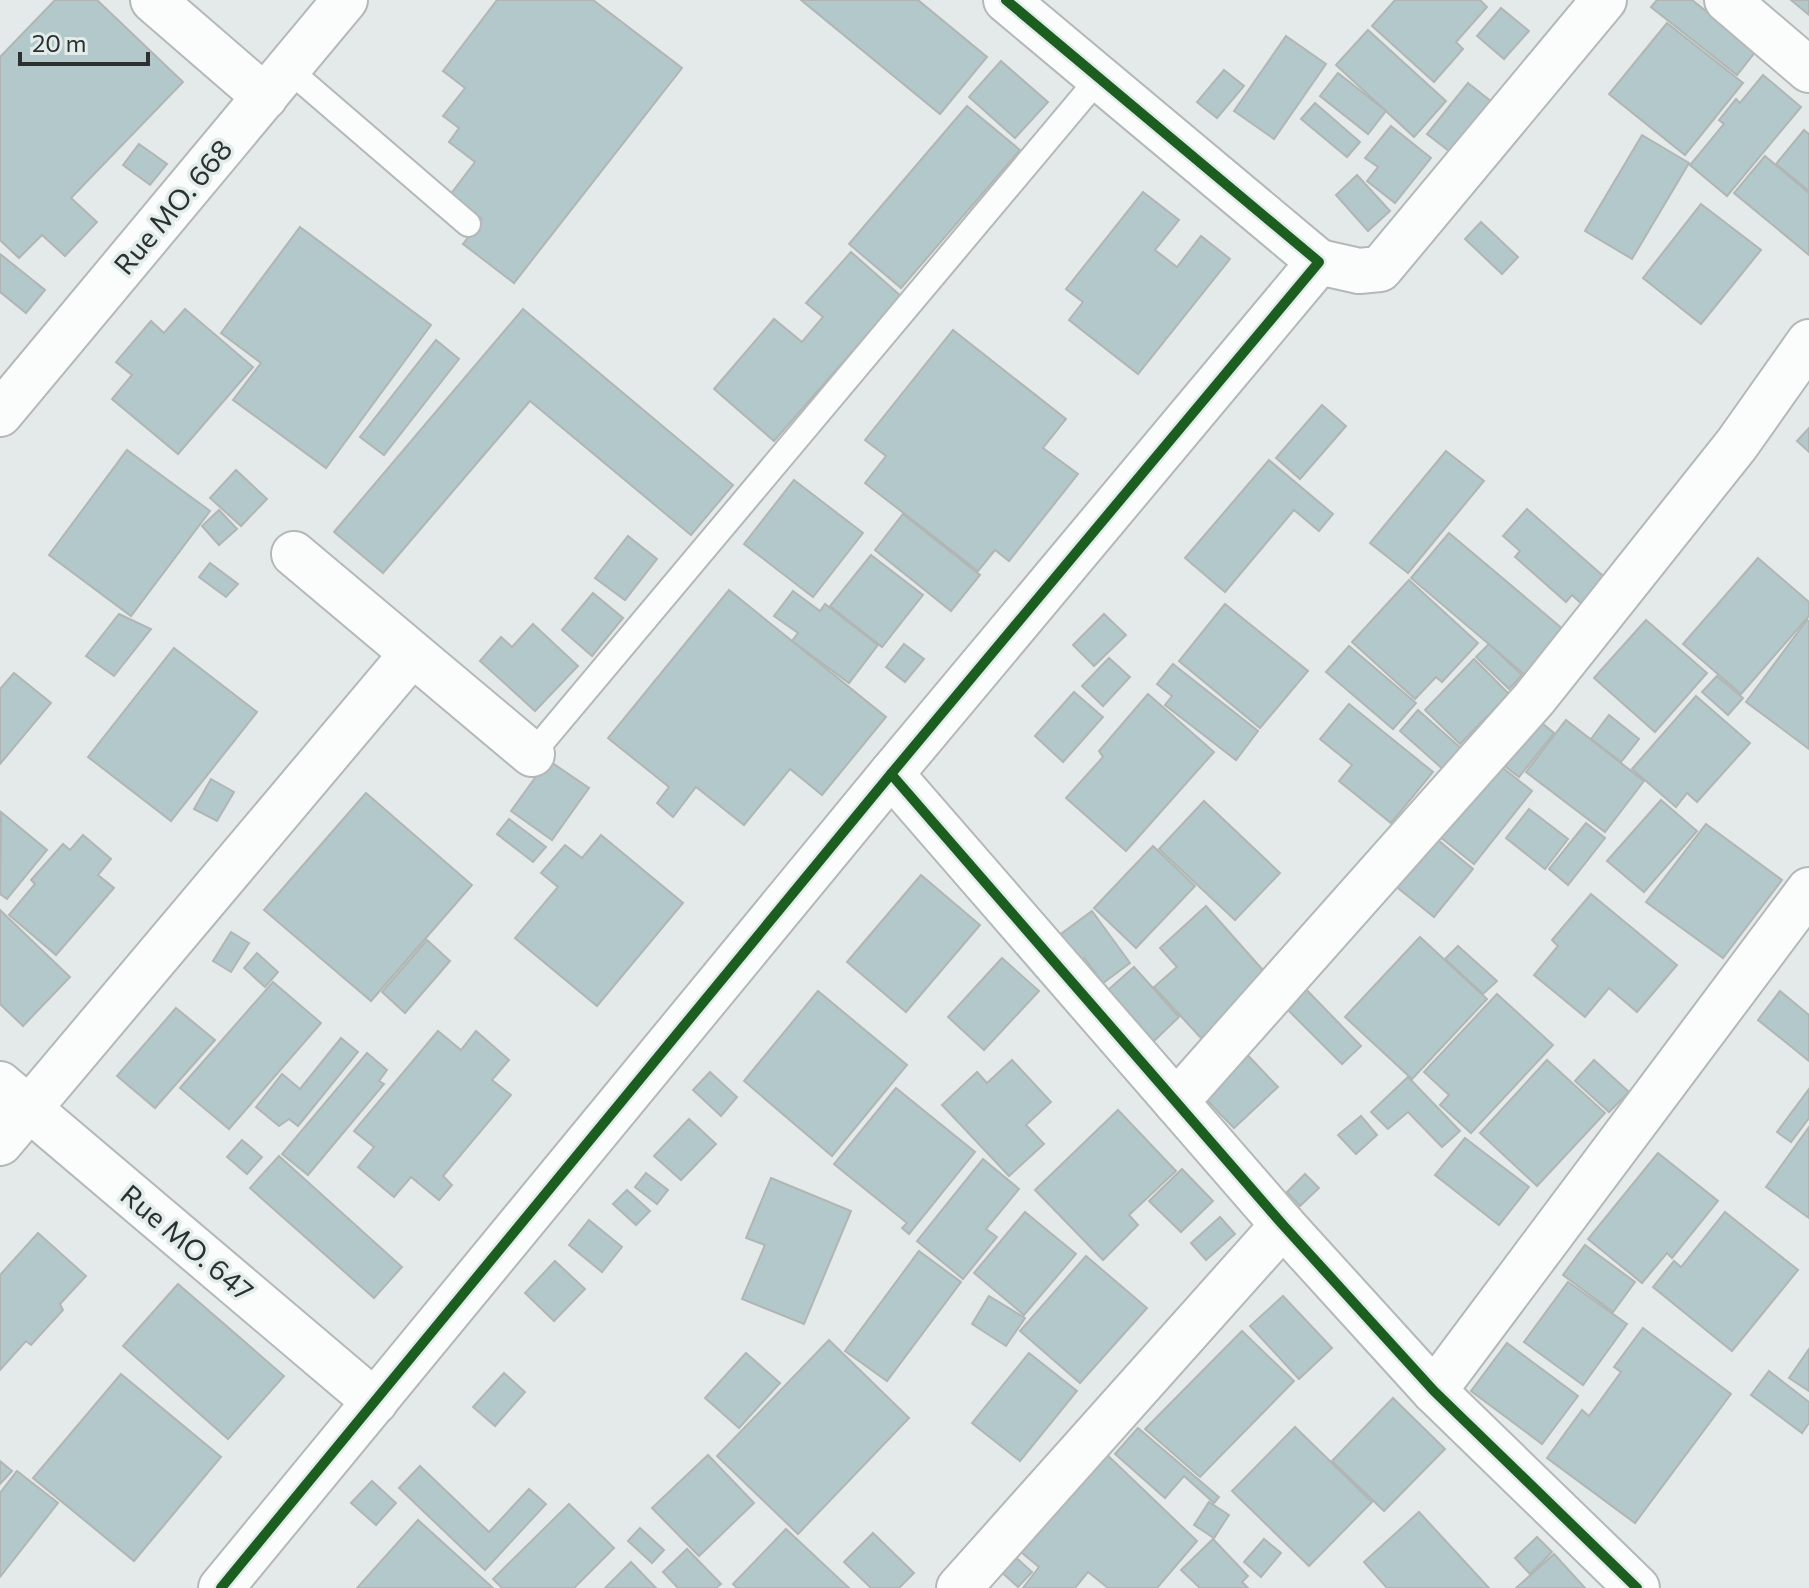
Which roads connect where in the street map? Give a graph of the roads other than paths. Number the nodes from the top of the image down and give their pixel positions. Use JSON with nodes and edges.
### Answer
{"nodes":[{"id":1,"x":153,"y":0,"type":"edge"},
{"id":2,"x":345,"y":0,"type":"edge"},
{"id":3,"x":1006,"y":0,"type":"edge"},
{"id":4,"x":1604,"y":0,"type":"edge"},
{"id":5,"x":1727,"y":0,"type":"edge"},
{"id":6,"x":1809,"y":70,"type":"edge"},
{"id":7,"x":1099,"y":78,"type":"junction"},
{"id":8,"x":276,"y":83,"type":"junction"},
{"id":9,"x":468,"y":224,"type":"dead end"},
{"id":10,"x":1319,"y":262,"type":"junction"},
{"id":11,"x":1809,"y":342,"type":"edge"},
{"id":12,"x":0,"y":414,"type":"edge"},
{"id":13,"x":294,"y":554,"type":"dead end"},
{"id":14,"x":412,"y":654,"type":"junction"},
{"id":15,"x":532,"y":754,"type":"joint"},
{"id":16,"x":891,"y":774,"type":"junction"},
{"id":17,"x":1809,"y":890,"type":"edge"},
{"id":18,"x":15,"y":1096,"type":"edge"},
{"id":19,"x":1176,"y":1102,"type":"junction"},
{"id":20,"x":0,"y":1143,"type":"edge"},
{"id":21,"x":1283,"y":1225,"type":"junction"},
{"id":22,"x":1434,"y":1391,"type":"junction"},
{"id":23,"x":375,"y":1402,"type":"junction"},
{"id":24,"x":221,"y":1588,"type":"edge"},
{"id":25,"x":959,"y":1588,"type":"edge"},
{"id":26,"x":1637,"y":1588,"type":"edge"}],
"edges":[{"from":1,"to":8,"type":"street"},
{"from":2,"to":8,"type":"street","name":"Rue MO. 668"},
{"from":3,"to":7,"type":"street"},
{"from":4,"to":10,"type":"street"},
{"from":5,"to":6,"type":"street"},
{"from":7,"to":10,"type":"street"},
{"from":7,"to":15,"type":"lane"},
{"from":8,"to":9,"type":"lane"},
{"from":8,"to":12,"type":"street","name":"Rue MO. 668"},
{"from":10,"to":16,"type":"street"},
{"from":11,"to":19,"type":"street"},
{"from":13,"to":14,"type":"street"},
{"from":14,"to":15,"type":"street"},
{"from":14,"to":18,"type":"street"},
{"from":16,"to":19,"type":"street"},
{"from":16,"to":23,"type":"street"},
{"from":17,"to":22,"type":"street"},
{"from":18,"to":20,"type":"street"},
{"from":18,"to":23,"type":"street","name":"Rue MO. 647"},
{"from":19,"to":21,"type":"street"},
{"from":21,"to":22,"type":"street"},
{"from":21,"to":25,"type":"street"},
{"from":22,"to":26,"type":"street"},
{"from":23,"to":24,"type":"street"}]}
